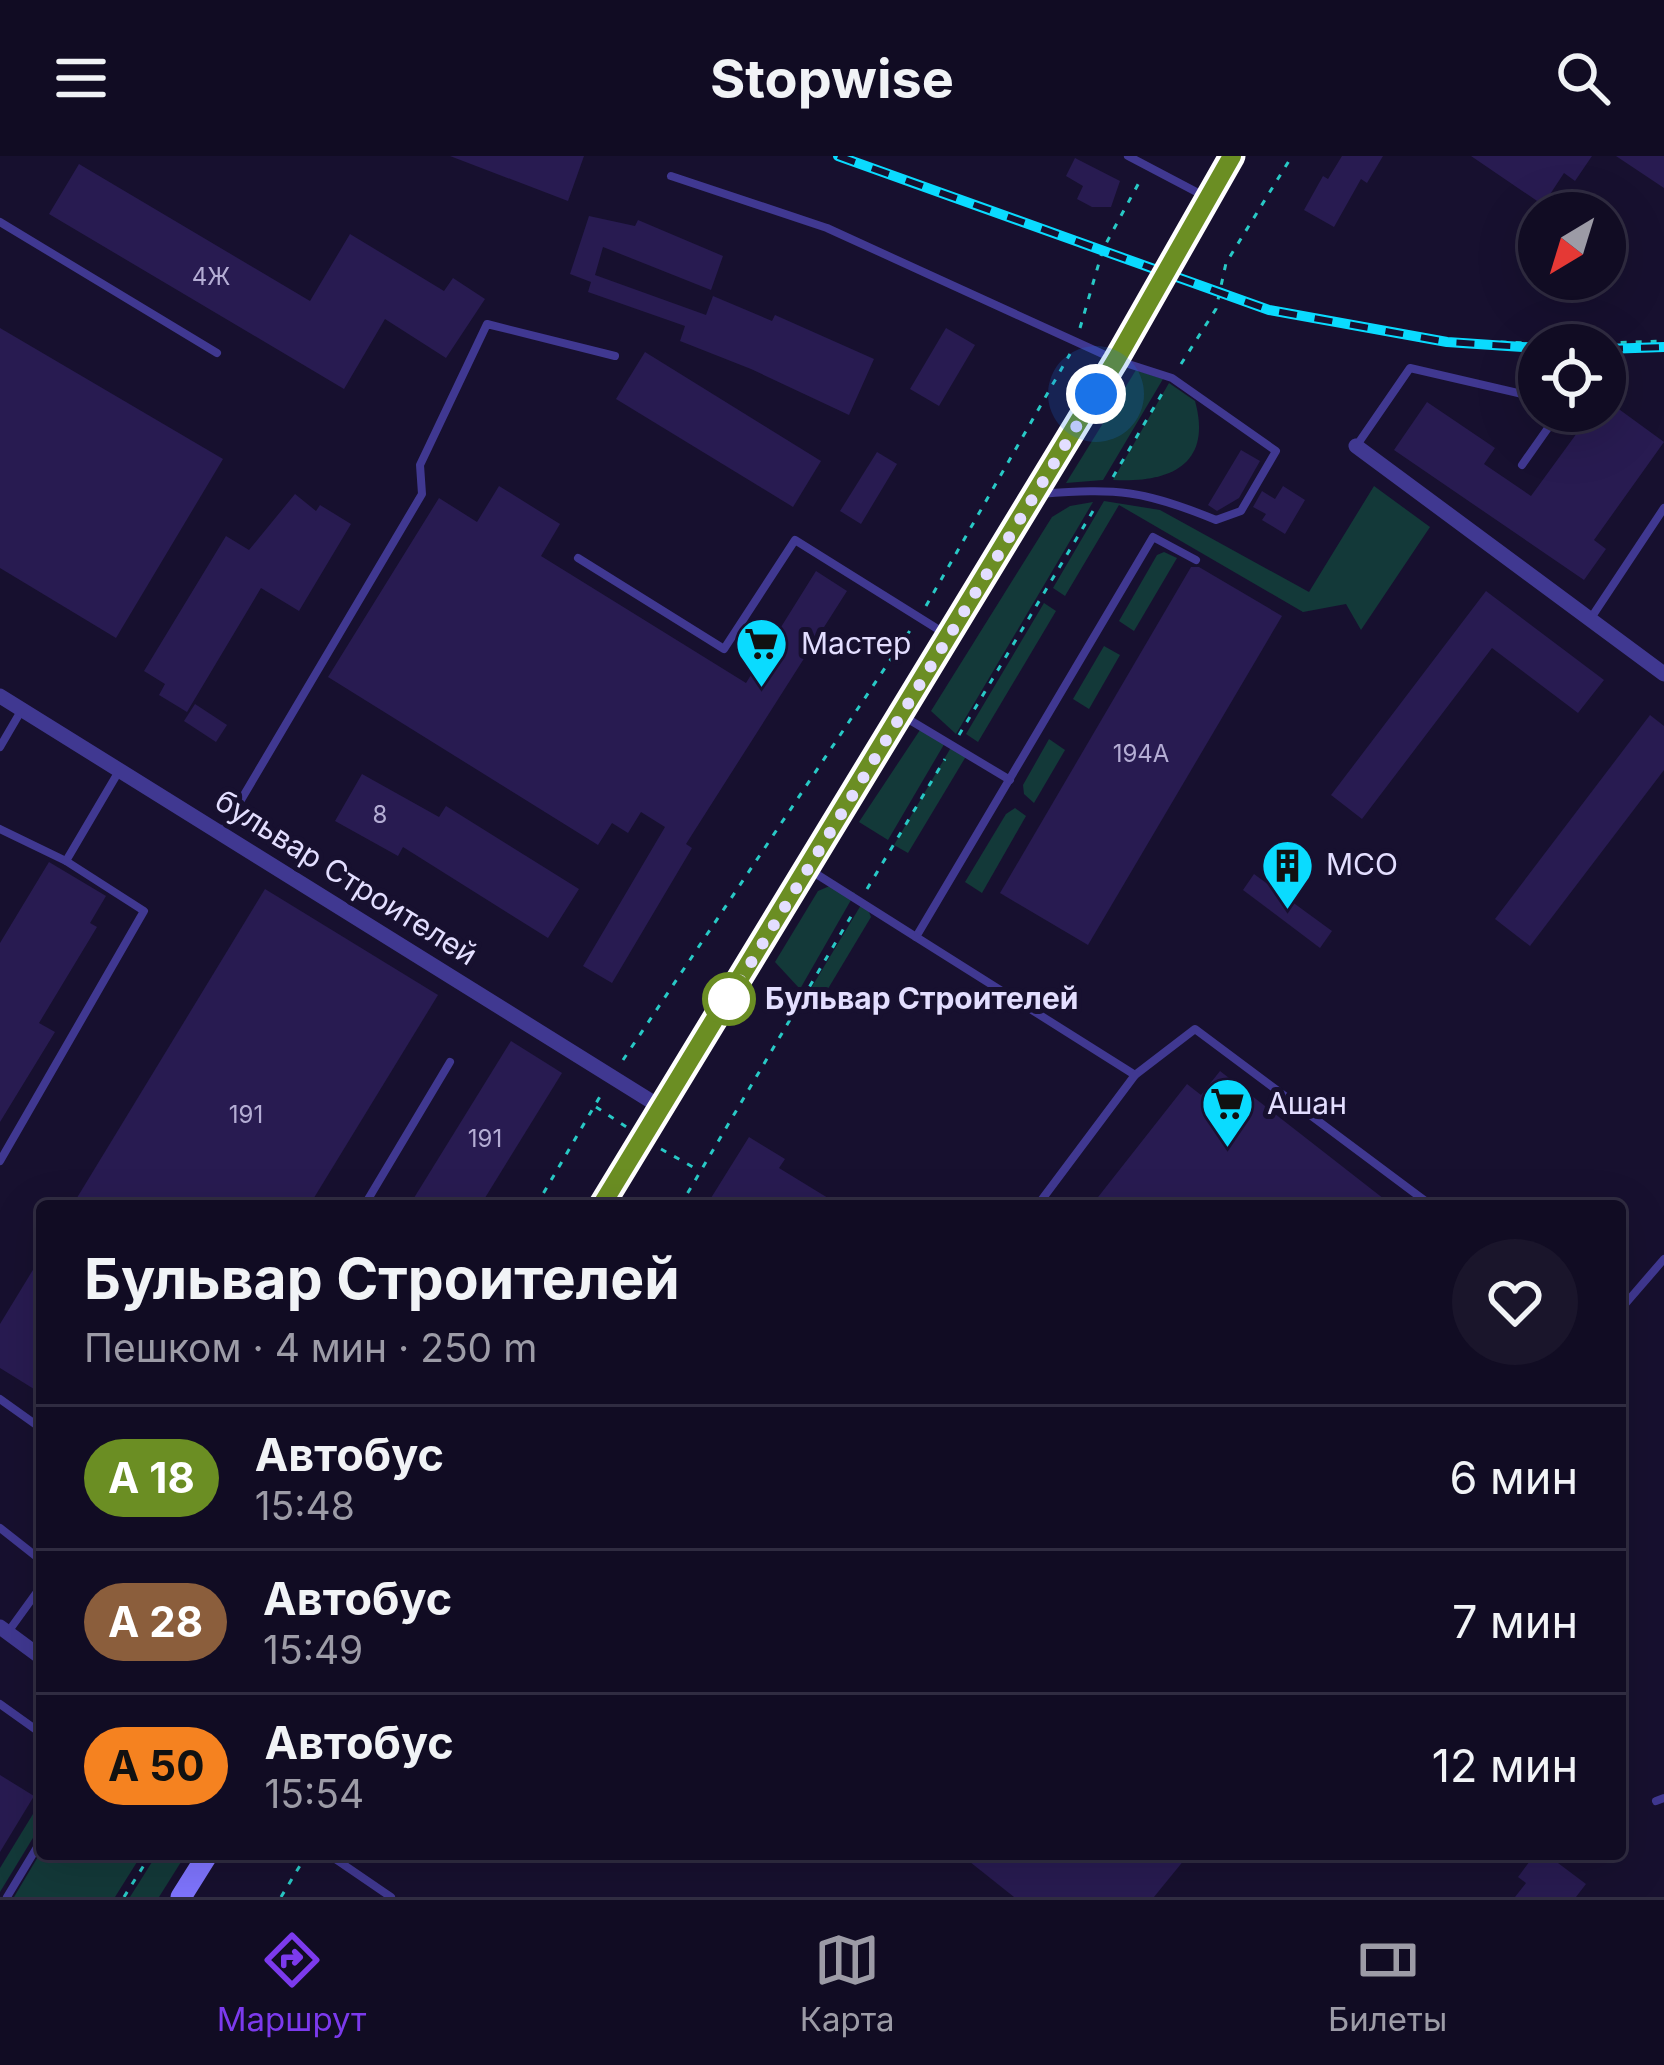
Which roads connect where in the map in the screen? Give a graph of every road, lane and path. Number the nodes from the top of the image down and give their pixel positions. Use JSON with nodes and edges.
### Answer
{"nodes":[{"id":1,"x":1128,"y":156,"type":"edge"},
{"id":2,"x":1232,"y":156,"type":"edge"},
{"id":3,"x":1292,"y":156,"type":"edge"},
{"id":4,"x":1147,"y":167,"type":"junction"},
{"id":5,"x":671,"y":176,"type":"dead end"},
{"id":6,"x":1208,"y":198,"type":"junction"},
{"id":7,"x":0,"y":222,"type":"edge"},
{"id":8,"x":1220,"y":293,"type":"junction"},
{"id":9,"x":1077,"y":341,"type":"junction"},
{"id":10,"x":1664,"y":341,"type":"edge"},
{"id":11,"x":217,"y":352,"type":"dead end"},
{"id":12,"x":615,"y":356,"type":"dead end"},
{"id":13,"x":1116,"y":360,"type":"junction"},
{"id":14,"x":1172,"y":378,"type":"junction"},
{"id":15,"x":1518,"y":393,"type":"edge"},
{"id":16,"x":1545,"y":432,"type":"edge"},
{"id":17,"x":1356,"y":446,"type":"joint"},
{"id":18,"x":1522,"y":465,"type":"dead end"},
{"id":19,"x":1105,"y":489,"type":"junction"},
{"id":20,"x":1034,"y":494,"type":"junction"},
{"id":21,"x":1664,"y":508,"type":"edge"},
{"id":22,"x":578,"y":558,"type":"dead end"},
{"id":23,"x":1196,"y":560,"type":"dead end"},
{"id":24,"x":919,"y":619,"type":"junction"},
{"id":25,"x":1590,"y":620,"type":"junction"},
{"id":26,"x":950,"y":637,"type":"junction"},
{"id":27,"x":1664,"y":674,"type":"edge"},
{"id":28,"x":0,"y":696,"type":"edge"},
{"id":29,"x":21,"y":709,"type":"junction"},
{"id":30,"x":900,"y":715,"type":"junction"},
{"id":31,"x":953,"y":744,"type":"junction"},
{"id":32,"x":0,"y":747,"type":"edge"},
{"id":33,"x":120,"y":770,"type":"junction"},
{"id":34,"x":1010,"y":780,"type":"junction"},
{"id":35,"x":0,"y":829,"type":"edge"},
{"id":36,"x":222,"y":832,"type":"junction"},
{"id":37,"x":66,"y":861,"type":"junction"},
{"id":38,"x":808,"y":869,"type":"junction"},
{"id":39,"x":860,"y":901,"type":"junction"},
{"id":40,"x":916,"y":938,"type":"junction"},
{"id":41,"x":450,"y":1062,"type":"dead end"},
{"id":42,"x":1135,"y":1075,"type":"junction"},
{"id":43,"x":612,"y":1077,"type":"junction"},
{"id":44,"x":662,"y":1108,"type":"junction"},
{"id":45,"x":0,"y":1161,"type":"edge"},
{"id":46,"x":368,"y":1200,"type":"edge"},
{"id":47,"x":540,"y":1200,"type":"edge"},
{"id":48,"x":606,"y":1200,"type":"edge"},
{"id":49,"x":684,"y":1200,"type":"edge"},
{"id":50,"x":1041,"y":1200,"type":"edge"},
{"id":51,"x":1424,"y":1200,"type":"edge"},
{"id":52,"x":1664,"y":1259,"type":"edge"},
{"id":53,"x":1626,"y":1303,"type":"edge"},
{"id":54,"x":0,"y":1399,"type":"edge"},
{"id":55,"x":36,"y":1425,"type":"edge"},
{"id":56,"x":0,"y":1528,"type":"edge"},
{"id":57,"x":36,"y":1556,"type":"edge"},
{"id":58,"x":36,"y":1593,"type":"edge"},
{"id":59,"x":4,"y":1630,"type":"edge"},
{"id":60,"x":36,"y":1654,"type":"edge"},
{"id":61,"x":0,"y":1704,"type":"edge"},
{"id":62,"x":36,"y":1730,"type":"edge"},
{"id":63,"x":36,"y":1849,"type":"edge"},
{"id":64,"x":147,"y":1860,"type":"edge"},
{"id":65,"x":204,"y":1860,"type":"edge"},
{"id":66,"x":303,"y":1860,"type":"edge"},
{"id":67,"x":337,"y":1860,"type":"edge"},
{"id":68,"x":7,"y":1897,"type":"edge"},
{"id":69,"x":124,"y":1897,"type":"edge"},
{"id":70,"x":181,"y":1897,"type":"edge"},
{"id":71,"x":281,"y":1897,"type":"edge"},
{"id":72,"x":391,"y":1897,"type":"edge"}],
"edges":[{"from":1,"to":4,"type":"lane"},
{"from":2,"to":6,"type":"main road"},
{"from":3,"to":8,"type":"path"},
{"from":4,"to":6,"type":"lane"},
{"from":4,"to":9,"type":"path"},
{"from":5,"to":9,"type":"lane"},
{"from":6,"to":13,"type":"main road"},
{"from":7,"to":11,"type":"lane"},
{"from":8,"to":10,"type":"path"},
{"from":8,"to":14,"type":"path"},
{"from":9,"to":13,"type":"lane"},
{"from":9,"to":24,"type":"path"},
{"from":12,"to":36,"type":"lane"},
{"from":13,"to":14,"type":"lane"},
{"from":13,"to":20,"type":"main road"},
{"from":14,"to":19,"type":"path"},
{"from":14,"to":19,"type":"lane"},
{"from":15,"to":17,"type":"lane"},
{"from":16,"to":18,"type":"lane"},
{"from":17,"to":25,"type":"street"},
{"from":19,"to":20,"type":"lane"},
{"from":19,"to":31,"type":"path"},
{"from":20,"to":26,"type":"main road"},
{"from":21,"to":25,"type":"lane"},
{"from":22,"to":24,"type":"lane"},
{"from":23,"to":34,"type":"lane"},
{"from":24,"to":26,"type":"lane"},
{"from":24,"to":43,"type":"path"},
{"from":25,"to":27,"type":"street"},
{"from":26,"to":30,"type":"main road"},
{"from":28,"to":29,"type":"street","name":"бульвар Строителей"},
{"from":29,"to":32,"type":"lane"},
{"from":29,"to":33,"type":"street","name":"бульвар Строителей"},
{"from":30,"to":31,"type":"lane"},
{"from":30,"to":38,"type":"main road"},
{"from":31,"to":34,"type":"lane"},
{"from":31,"to":39,"type":"path"},
{"from":33,"to":36,"type":"street","name":"бульвар Строителей"},
{"from":33,"to":37,"type":"lane"},
{"from":34,"to":40,"type":"lane"},
{"from":35,"to":37,"type":"lane"},
{"from":36,"to":43,"type":"street","name":"бульвар Строителей"},
{"from":37,"to":45,"type":"lane"},
{"from":38,"to":39,"type":"lane"},
{"from":38,"to":44,"type":"main road"},
{"from":39,"to":40,"type":"lane"},
{"from":39,"to":49,"type":"path"},
{"from":40,"to":42,"type":"lane"},
{"from":41,"to":46,"type":"lane"},
{"from":42,"to":50,"type":"lane"},
{"from":42,"to":51,"type":"lane"},
{"from":43,"to":44,"type":"street","name":"бульвар Строителей"},
{"from":43,"to":47,"type":"path"},
{"from":44,"to":48,"type":"main road"},
{"from":52,"to":53,"type":"lane"},
{"from":54,"to":55,"type":"lane"},
{"from":56,"to":57,"type":"lane"},
{"from":58,"to":59,"type":"lane"},
{"from":59,"to":60,"type":"street"},
{"from":61,"to":62,"type":"lane"},
{"from":63,"to":68,"type":"lane"},
{"from":64,"to":69,"type":"path"},
{"from":65,"to":70,"type":"main road"},
{"from":66,"to":71,"type":"path"},
{"from":67,"to":72,"type":"lane"}]}
